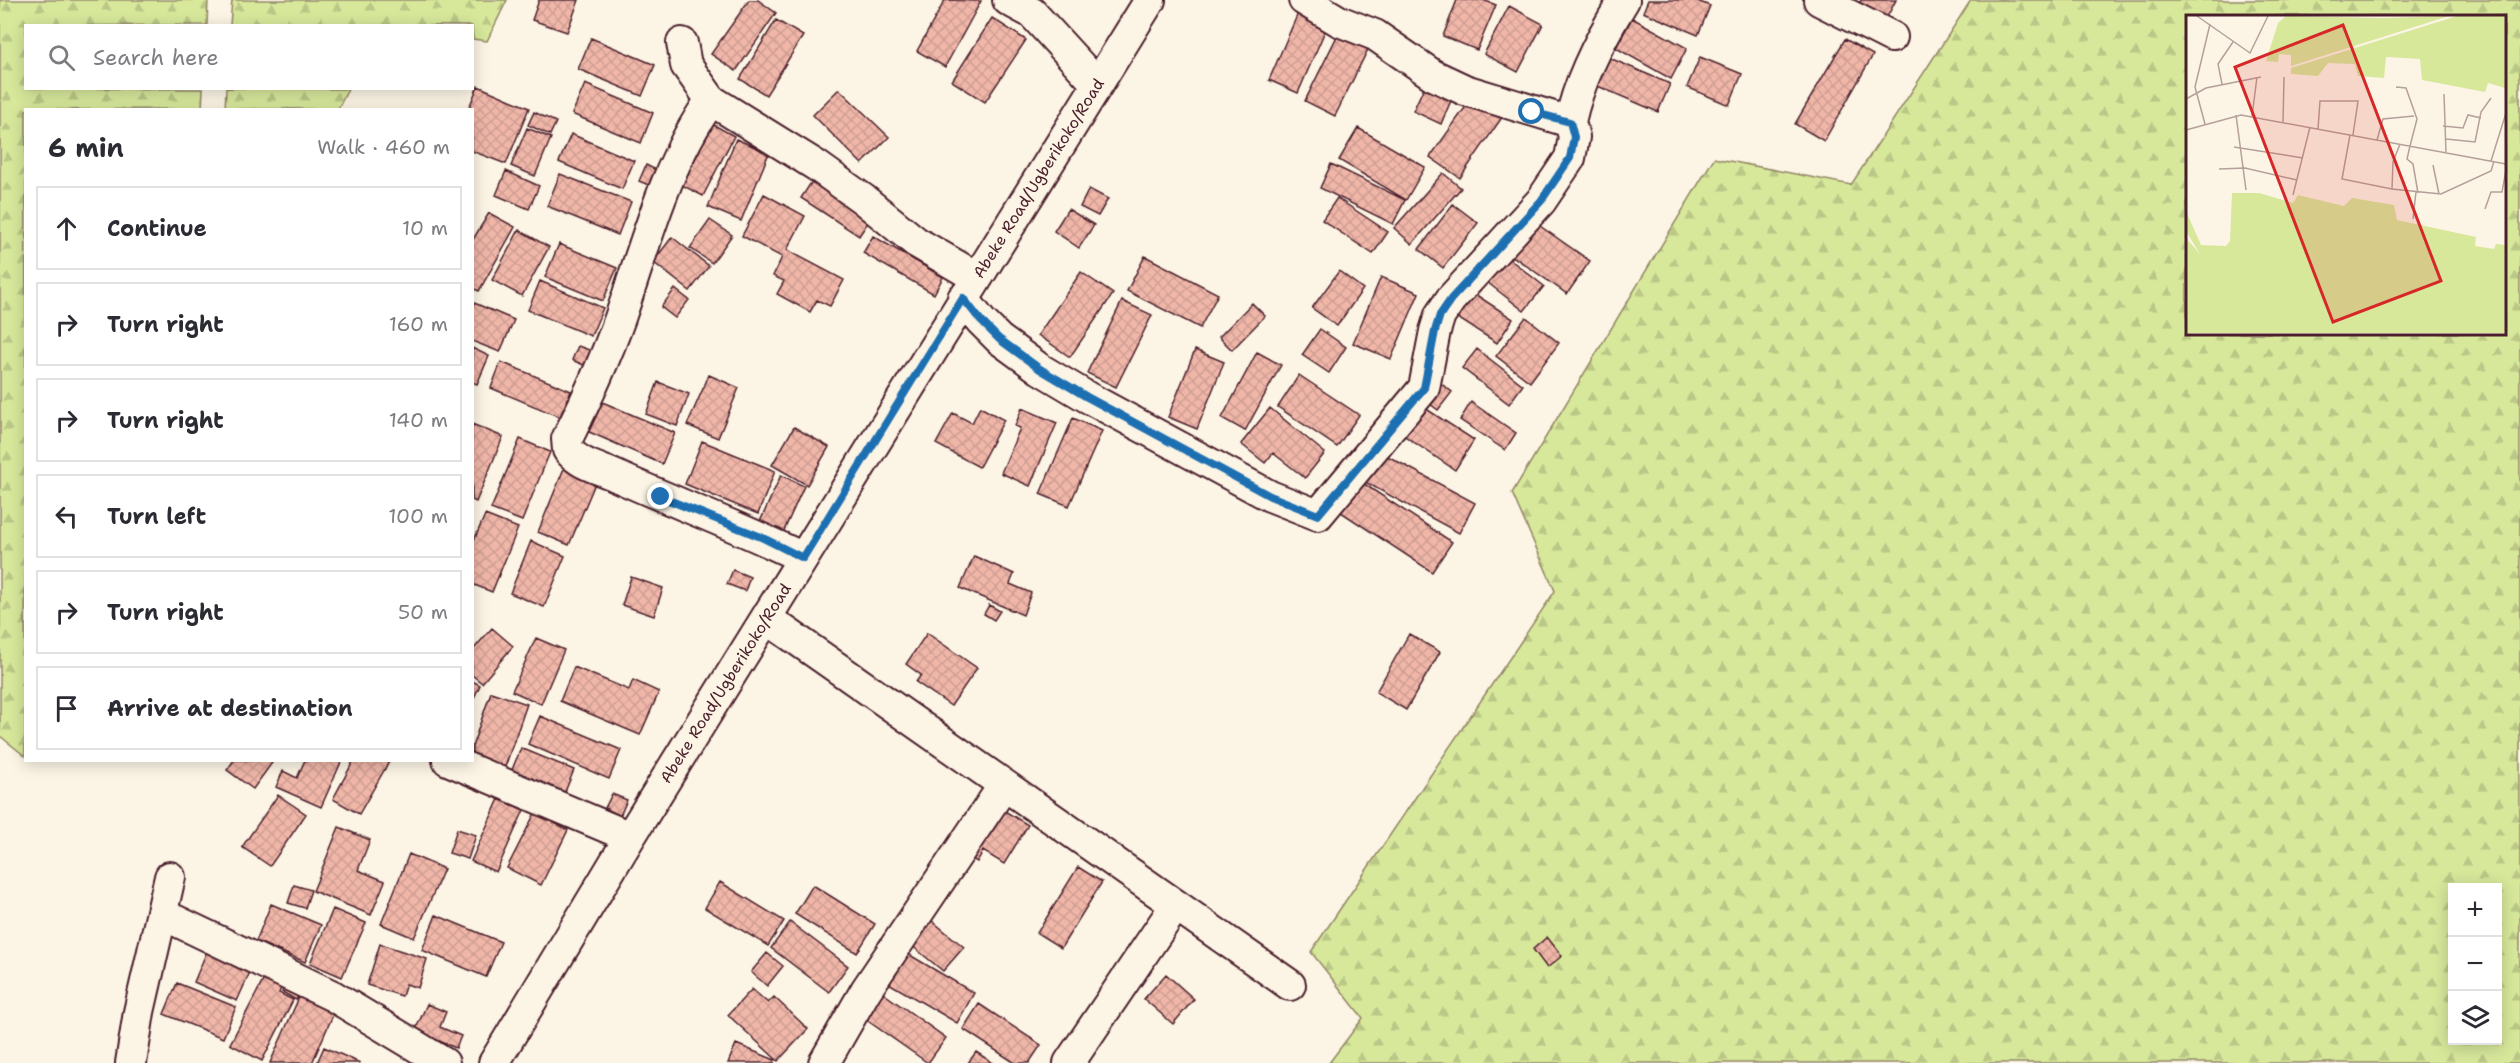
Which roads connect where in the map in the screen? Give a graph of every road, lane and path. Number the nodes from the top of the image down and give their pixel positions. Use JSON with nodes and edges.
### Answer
{"nodes":[{"id":1,"x":1008,"y":0,"type":"edge"},
{"id":2,"x":1150,"y":0,"type":"edge"},
{"id":3,"x":1304,"y":0,"type":"edge"},
{"id":4,"x":1624,"y":0,"type":"edge"},
{"id":5,"x":1819,"y":0,"type":"edge"},
{"id":6,"x":1892,"y":37,"type":"dead end"},
{"id":7,"x":682,"y":43,"type":"dead end"},
{"id":8,"x":1096,"y":84,"type":"junction"},
{"id":9,"x":711,"y":100,"type":"junction"},
{"id":10,"x":1570,"y":122,"type":"junction"},
{"id":11,"x":969,"y":287,"type":"junction"},
{"id":12,"x":803,"y":558,"type":"junction"},
{"id":13,"x":766,"y":618,"type":"junction"},
{"id":14,"x":453,"y":762,"type":"edge"},
{"id":15,"x":1004,"y":785,"type":"junction"},
{"id":16,"x":630,"y":837,"type":"junction"},
{"id":17,"x":170,"y":877,"type":"dead end"},
{"id":18,"x":1176,"y":905,"type":"junction"},
{"id":19,"x":162,"y":914,"type":"junction"},
{"id":20,"x":1290,"y":985,"type":"dead end"},
{"id":21,"x":131,"y":1063,"type":"edge"},
{"id":22,"x":444,"y":1063,"type":"edge"},
{"id":23,"x":494,"y":1063,"type":"edge"},
{"id":24,"x":824,"y":1063,"type":"edge"},
{"id":25,"x":1069,"y":1063,"type":"edge"}],
"edges":[{"from":1,"to":8,"type":"street"},
{"from":2,"to":8,"type":"street","name":"Abeke Road/Ugberikoko/Road"},
{"from":3,"to":10,"type":"street"},
{"from":4,"to":10,"type":"street"},
{"from":5,"to":6,"type":"street"},
{"from":7,"to":9,"type":"street"},
{"from":8,"to":11,"type":"street","name":"Abeke Road/Ugberikoko/Road"},
{"from":9,"to":11,"type":"street"},
{"from":9,"to":12,"type":"street"},
{"from":10,"to":11,"type":"street"},
{"from":11,"to":12,"type":"street","name":"Abeke Road/Ugberikoko/Road"},
{"from":12,"to":13,"type":"street","name":"Abeke Road/Ugberikoko/Road"},
{"from":13,"to":15,"type":"street"},
{"from":13,"to":16,"type":"street","name":"Abeke Road/Ugberikoko/Road"},
{"from":14,"to":16,"type":"street"},
{"from":15,"to":18,"type":"street"},
{"from":15,"to":24,"type":"street"},
{"from":16,"to":23,"type":"street","name":"Abeke Road/Ugberikoko/Road"},
{"from":17,"to":19,"type":"street"},
{"from":18,"to":20,"type":"street"},
{"from":18,"to":25,"type":"street"},
{"from":19,"to":21,"type":"street"},
{"from":19,"to":22,"type":"street"}]}
